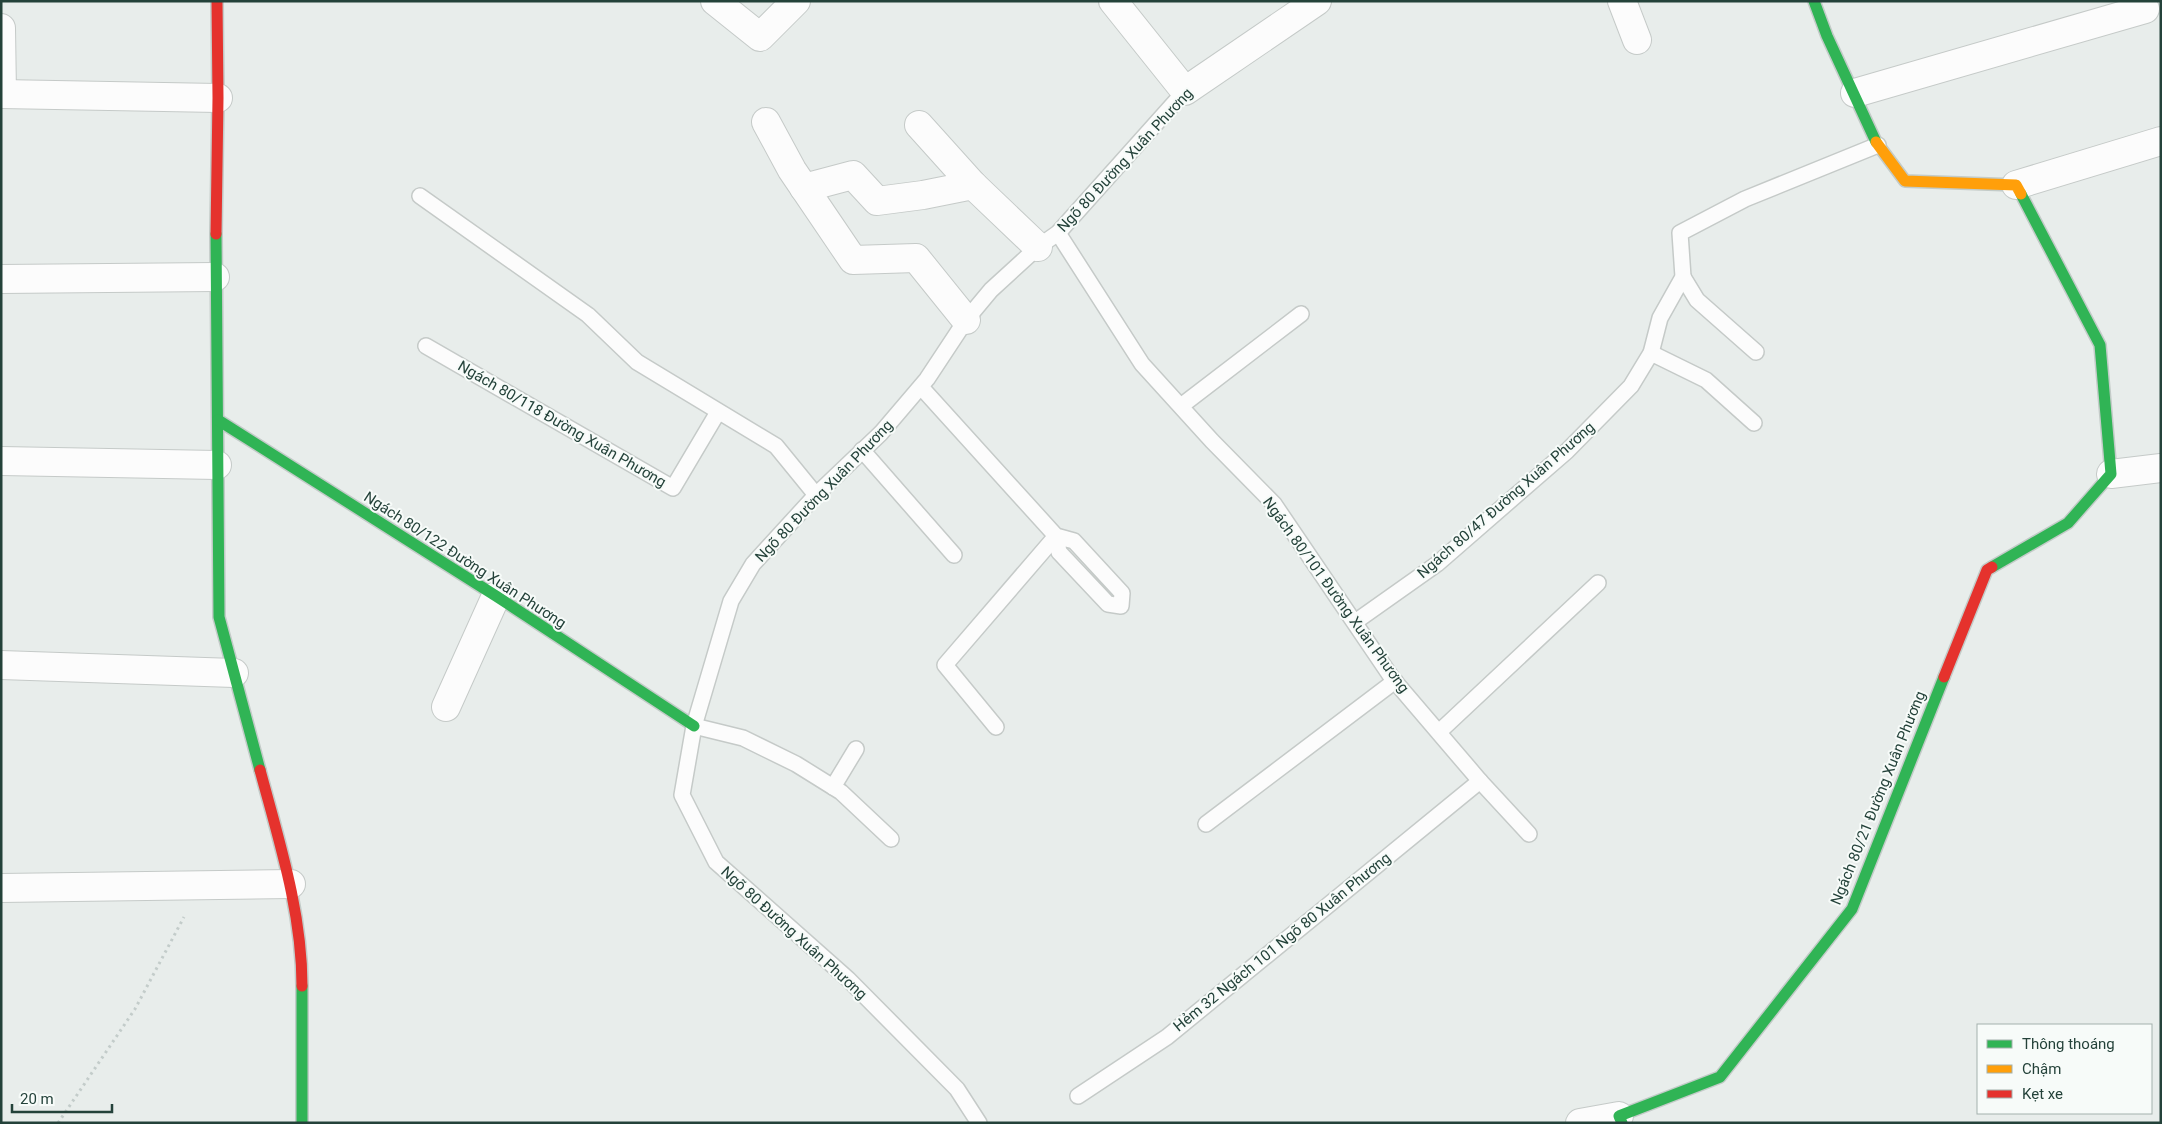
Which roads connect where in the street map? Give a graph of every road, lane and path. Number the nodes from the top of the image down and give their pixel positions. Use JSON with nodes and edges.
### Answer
{"nodes":[{"id":1,"x":218,"y":1,"type":"edge"},
{"id":2,"x":715,"y":1,"type":"edge"},
{"id":3,"x":796,"y":1,"type":"edge"},
{"id":4,"x":1113,"y":1,"type":"edge"},
{"id":5,"x":1317,"y":1,"type":"edge"},
{"id":6,"x":1622,"y":1,"type":"edge"},
{"id":7,"x":1814,"y":1,"type":"edge"},
{"id":8,"x":2145,"y":9,"type":"dead end"},
{"id":9,"x":1,"y":28,"type":"edge"},
{"id":10,"x":1636,"y":40,"type":"dead end"},
{"id":11,"x":1185,"y":91,"type":"junction"},
{"id":12,"x":1855,"y":93,"type":"junction"},
{"id":13,"x":2,"y":94,"type":"edge"},
{"id":14,"x":218,"y":98,"type":"junction"},
{"id":15,"x":766,"y":122,"type":"dead end"},
{"id":16,"x":919,"y":125,"type":"dead end"},
{"id":17,"x":2161,"y":141,"type":"edge"},
{"id":18,"x":1878,"y":144,"type":"junction"},
{"id":19,"x":972,"y":185,"type":"junction"},
{"id":20,"x":2016,"y":185,"type":"junction"},
{"id":21,"x":804,"y":188,"type":"junction"},
{"id":22,"x":420,"y":196,"type":"dead end"},
{"id":23,"x":1048,"y":240,"type":"junction"},
{"id":24,"x":215,"y":278,"type":"junction"},
{"id":25,"x":1683,"y":278,"type":"junction"},
{"id":26,"x":1,"y":279,"type":"edge"},
{"id":27,"x":1301,"y":314,"type":"dead end"},
{"id":28,"x":966,"y":320,"type":"junction"},
{"id":29,"x":426,"y":346,"type":"dead end"},
{"id":30,"x":1651,"y":352,"type":"junction"},
{"id":31,"x":1756,"y":352,"type":"dead end"},
{"id":32,"x":921,"y":387,"type":"junction"},
{"id":33,"x":1181,"y":406,"type":"junction"},
{"id":34,"x":718,"y":412,"type":"junction"},
{"id":35,"x":218,"y":420,"type":"junction"},
{"id":36,"x":1754,"y":423,"type":"dead end"},
{"id":37,"x":862,"y":450,"type":"junction"},
{"id":38,"x":1,"y":461,"type":"edge"},
{"id":39,"x":217,"y":465,"type":"junction"},
{"id":40,"x":2161,"y":468,"type":"edge"},
{"id":41,"x":2110,"y":474,"type":"junction"},
{"id":42,"x":816,"y":496,"type":"junction"},
{"id":43,"x":1056,"y":536,"type":"junction"},
{"id":44,"x":954,"y":555,"type":"dead end"},
{"id":45,"x":1598,"y":583,"type":"dead end"},
{"id":46,"x":496,"y":596,"type":"junction"},
{"id":47,"x":1108,"y":604,"type":"dead end"},
{"id":48,"x":1355,"y":622,"type":"junction"},
{"id":49,"x":1,"y":665,"type":"edge"},
{"id":50,"x":234,"y":673,"type":"junction"},
{"id":51,"x":1395,"y":681,"type":"junction"},
{"id":52,"x":446,"y":707,"type":"dead end"},
{"id":53,"x":694,"y":726,"type":"junction"},
{"id":54,"x":996,"y":727,"type":"dead end"},
{"id":55,"x":1439,"y":732,"type":"junction"},
{"id":56,"x":856,"y":749,"type":"dead end"},
{"id":57,"x":1480,"y":781,"type":"junction"},
{"id":58,"x":833,"y":787,"type":"junction"},
{"id":59,"x":1206,"y":824,"type":"dead end"},
{"id":60,"x":1529,"y":834,"type":"dead end"},
{"id":61,"x":891,"y":839,"type":"dead end"},
{"id":62,"x":291,"y":884,"type":"junction"},
{"id":63,"x":201,"y":886,"type":"junction"},
{"id":64,"x":1,"y":888,"type":"edge"},
{"id":65,"x":1078,"y":1096,"type":"dead end"},
{"id":66,"x":1621,"y":1120,"type":"edge"},
{"id":67,"x":58,"y":1123,"type":"edge"},
{"id":68,"x":302,"y":1123,"type":"edge"},
{"id":69,"x":979,"y":1123,"type":"edge"},
{"id":70,"x":1580,"y":1123,"type":"edge"}],
"edges":[{"from":1,"to":14,"type":"street"},
{"from":2,"to":3,"type":"street"},
{"from":4,"to":11,"type":"street"},
{"from":5,"to":11,"type":"street","name":"Ngõ 80 Đường Xuân Phương"},
{"from":6,"to":10,"type":"street"},
{"from":7,"to":12,"type":"street"},
{"from":8,"to":12,"type":"street"},
{"from":9,"to":13,"type":"street"},
{"from":11,"to":23,"type":"lane","name":"Ngõ 80 Đường Xuân Phương"},
{"from":12,"to":18,"type":"street"},
{"from":13,"to":14,"type":"street"},
{"from":14,"to":24,"type":"street"},
{"from":15,"to":21,"type":"street"},
{"from":16,"to":19,"type":"street"},
{"from":17,"to":20,"type":"street"},
{"from":18,"to":20,"type":"street"},
{"from":18,"to":25,"type":"lane"},
{"from":19,"to":21,"type":"street"},
{"from":19,"to":23,"type":"street"},
{"from":20,"to":41,"type":"street"},
{"from":21,"to":28,"type":"street"},
{"from":22,"to":34,"type":"lane"},
{"from":23,"to":28,"type":"lane","name":"Ngõ 80 Đường Xuân Phương"},
{"from":23,"to":33,"type":"lane","name":"Ngách 80/101 Đường Xuân Phương"},
{"from":24,"to":26,"type":"street"},
{"from":24,"to":35,"type":"street"},
{"from":25,"to":30,"type":"lane","name":"Ngách 80/47 Đường Xuân Phương"},
{"from":25,"to":31,"type":"lane"},
{"from":27,"to":33,"type":"lane"},
{"from":28,"to":32,"type":"lane","name":"Ngõ 80 Đường Xuân Phương"},
{"from":29,"to":34,"type":"lane","name":"Ngách 80/118 Đường Xuân Phương"},
{"from":30,"to":36,"type":"lane"},
{"from":30,"to":48,"type":"lane","name":"Ngách 80/47 Đường Xuân Phương"},
{"from":32,"to":37,"type":"lane","name":"Ngõ 80 Đường Xuân Phương"},
{"from":32,"to":43,"type":"lane"},
{"from":33,"to":48,"type":"lane","name":"Ngách 80/101 Đường Xuân Phương"},
{"from":34,"to":42,"type":"lane"},
{"from":35,"to":39,"type":"street"},
{"from":35,"to":46,"type":"street","name":"Ngách 80/122 Đường Xuân Phương"},
{"from":37,"to":42,"type":"lane","name":"Ngõ 80 Đường Xuân Phương"},
{"from":37,"to":44,"type":"lane"},
{"from":38,"to":39,"type":"street"},
{"from":39,"to":50,"type":"street"},
{"from":40,"to":41,"type":"street"},
{"from":41,"to":66,"type":"street","name":"Ngách 80/21 Đường Xuân Phương"},
{"from":42,"to":53,"type":"lane","name":"Ngõ 80 Đường Xuân Phương"},
{"from":43,"to":47,"type":"lane"},
{"from":43,"to":54,"type":"lane"},
{"from":45,"to":55,"type":"lane"},
{"from":46,"to":52,"type":"street"},
{"from":46,"to":53,"type":"street","name":"Ngách 80/122 Đường Xuân Phương"},
{"from":48,"to":51,"type":"lane","name":"Ngách 80/101 Đường Xuân Phương"},
{"from":49,"to":50,"type":"street"},
{"from":50,"to":62,"type":"street"},
{"from":51,"to":55,"type":"lane","name":"Ngách 80/101 Đường Xuân Phương"},
{"from":51,"to":59,"type":"lane"},
{"from":53,"to":58,"type":"lane"},
{"from":53,"to":69,"type":"lane","name":"Ngõ 80 Đường Xuân Phương"},
{"from":55,"to":57,"type":"lane","name":"Ngách 80/101 Đường Xuân Phương"},
{"from":56,"to":58,"type":"lane"},
{"from":57,"to":60,"type":"lane","name":"Ngách 80/101 Đường Xuân Phương"},
{"from":57,"to":65,"type":"lane","name":"Hẻm 32 Ngách 101 Ngõ 80 Xuân Phương"},
{"from":58,"to":61,"type":"lane"},
{"from":62,"to":63,"type":"street"},
{"from":62,"to":68,"type":"street"},
{"from":63,"to":64,"type":"street"},
{"from":63,"to":67,"type":"path"},
{"from":66,"to":70,"type":"street"}]}
